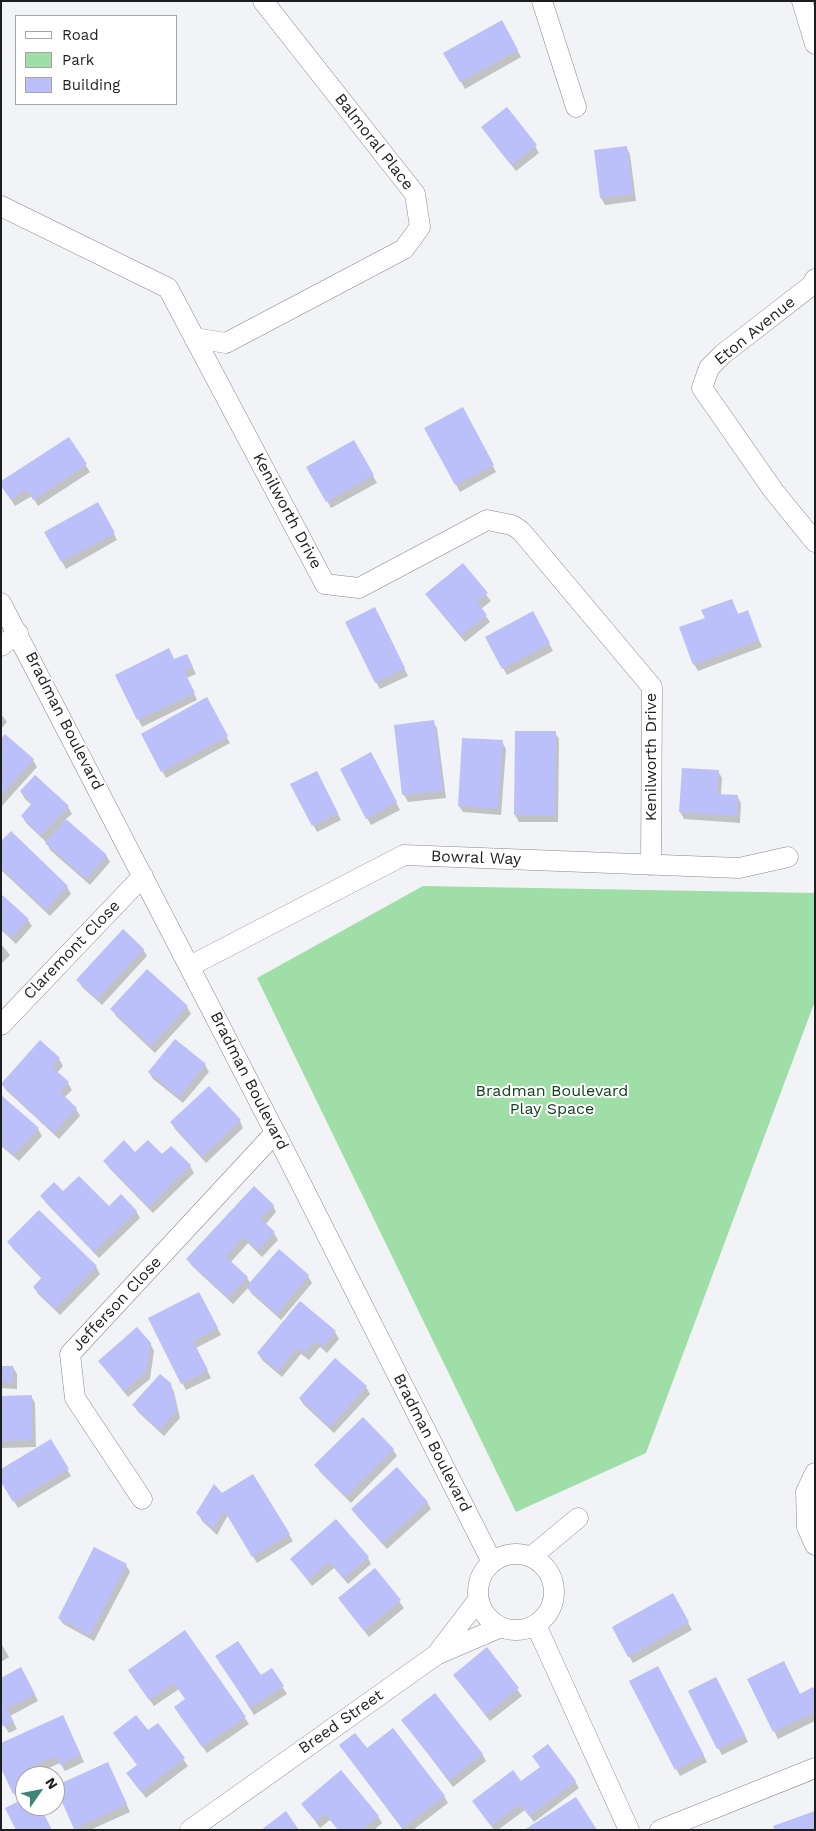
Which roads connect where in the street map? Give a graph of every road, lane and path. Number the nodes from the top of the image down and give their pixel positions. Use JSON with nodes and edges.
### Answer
{"nodes":[{"id":1,"x":263,"y":1,"type":"edge"},
{"id":2,"x":542,"y":1,"type":"edge"},
{"id":3,"x":802,"y":1,"type":"edge"},
{"id":4,"x":815,"y":44,"type":"edge"},
{"id":5,"x":576,"y":106,"type":"dead end"},
{"id":6,"x":1,"y":206,"type":"edge"},
{"id":7,"x":815,"y":279,"type":"edge"},
{"id":8,"x":194,"y":338,"type":"junction"},
{"id":9,"x":815,"y":542,"type":"edge"},
{"id":10,"x":1,"y":603,"type":"edge"},
{"id":11,"x":18,"y":633,"type":"junction"},
{"id":12,"x":1,"y":646,"type":"edge"},
{"id":13,"x":788,"y":857,"type":"dead end"},
{"id":14,"x":651,"y":865,"type":"junction"},
{"id":15,"x":143,"y":876,"type":"junction"},
{"id":16,"x":190,"y":966,"type":"junction"},
{"id":17,"x":1,"y":1025,"type":"edge"},
{"id":18,"x":275,"y":1133,"type":"junction"},
{"id":19,"x":815,"y":1473,"type":"edge"},
{"id":20,"x":142,"y":1499,"type":"dead end"},
{"id":21,"x":578,"y":1518,"type":"dead end"},
{"id":22,"x":815,"y":1545,"type":"edge"},
{"id":23,"x":531,"y":1557,"type":"junction"},
{"id":24,"x":492,"y":1562,"type":"junction"},
{"id":25,"x":478,"y":1600,"type":"junction"},
{"id":26,"x":536,"y":1625,"type":"junction"},
{"id":27,"x":501,"y":1627,"type":"junction"},
{"id":28,"x":436,"y":1655,"type":"junction"},
{"id":29,"x":815,"y":1768,"type":"edge"},
{"id":30,"x":190,"y":1830,"type":"edge"},
{"id":31,"x":629,"y":1830,"type":"edge"},
{"id":32,"x":660,"y":1830,"type":"edge"}],
"edges":[{"from":1,"to":8,"type":"street","name":"Balmoral Place"},
{"from":2,"to":5,"type":"street"},
{"from":3,"to":4,"type":"street"},
{"from":6,"to":8,"type":"street","name":"Kenilworth Drive"},
{"from":7,"to":9,"type":"street","name":"Eton Avenue"},
{"from":8,"to":14,"type":"street","name":"Kenilworth Drive"},
{"from":10,"to":11,"type":"street","name":"Bradman Boulevard"},
{"from":11,"to":12,"type":"street"},
{"from":11,"to":15,"type":"street","name":"Bradman Boulevard"},
{"from":13,"to":14,"type":"street","name":"Bowral Way"},
{"from":14,"to":16,"type":"street","name":"Bowral Way"},
{"from":15,"to":16,"type":"street","name":"Bradman Boulevard"},
{"from":15,"to":17,"type":"street","name":"Claremont Close"},
{"from":16,"to":18,"type":"street","name":"Bradman Boulevard"},
{"from":18,"to":20,"type":"street","name":"Jefferson Close"},
{"from":18,"to":24,"type":"street","name":"Bradman Boulevard"},
{"from":19,"to":22,"type":"street"},
{"from":21,"to":23,"type":"street"},
{"from":23,"to":24,"type":"street"},
{"from":23,"to":26,"type":"street"},
{"from":24,"to":25,"type":"street"},
{"from":25,"to":27,"type":"street"},
{"from":25,"to":28,"type":"street","name":"Breed Street"},
{"from":26,"to":27,"type":"street"},
{"from":26,"to":31,"type":"street"},
{"from":27,"to":28,"type":"street"},
{"from":28,"to":30,"type":"street","name":"Breed Street"},
{"from":29,"to":32,"type":"street"}]}
